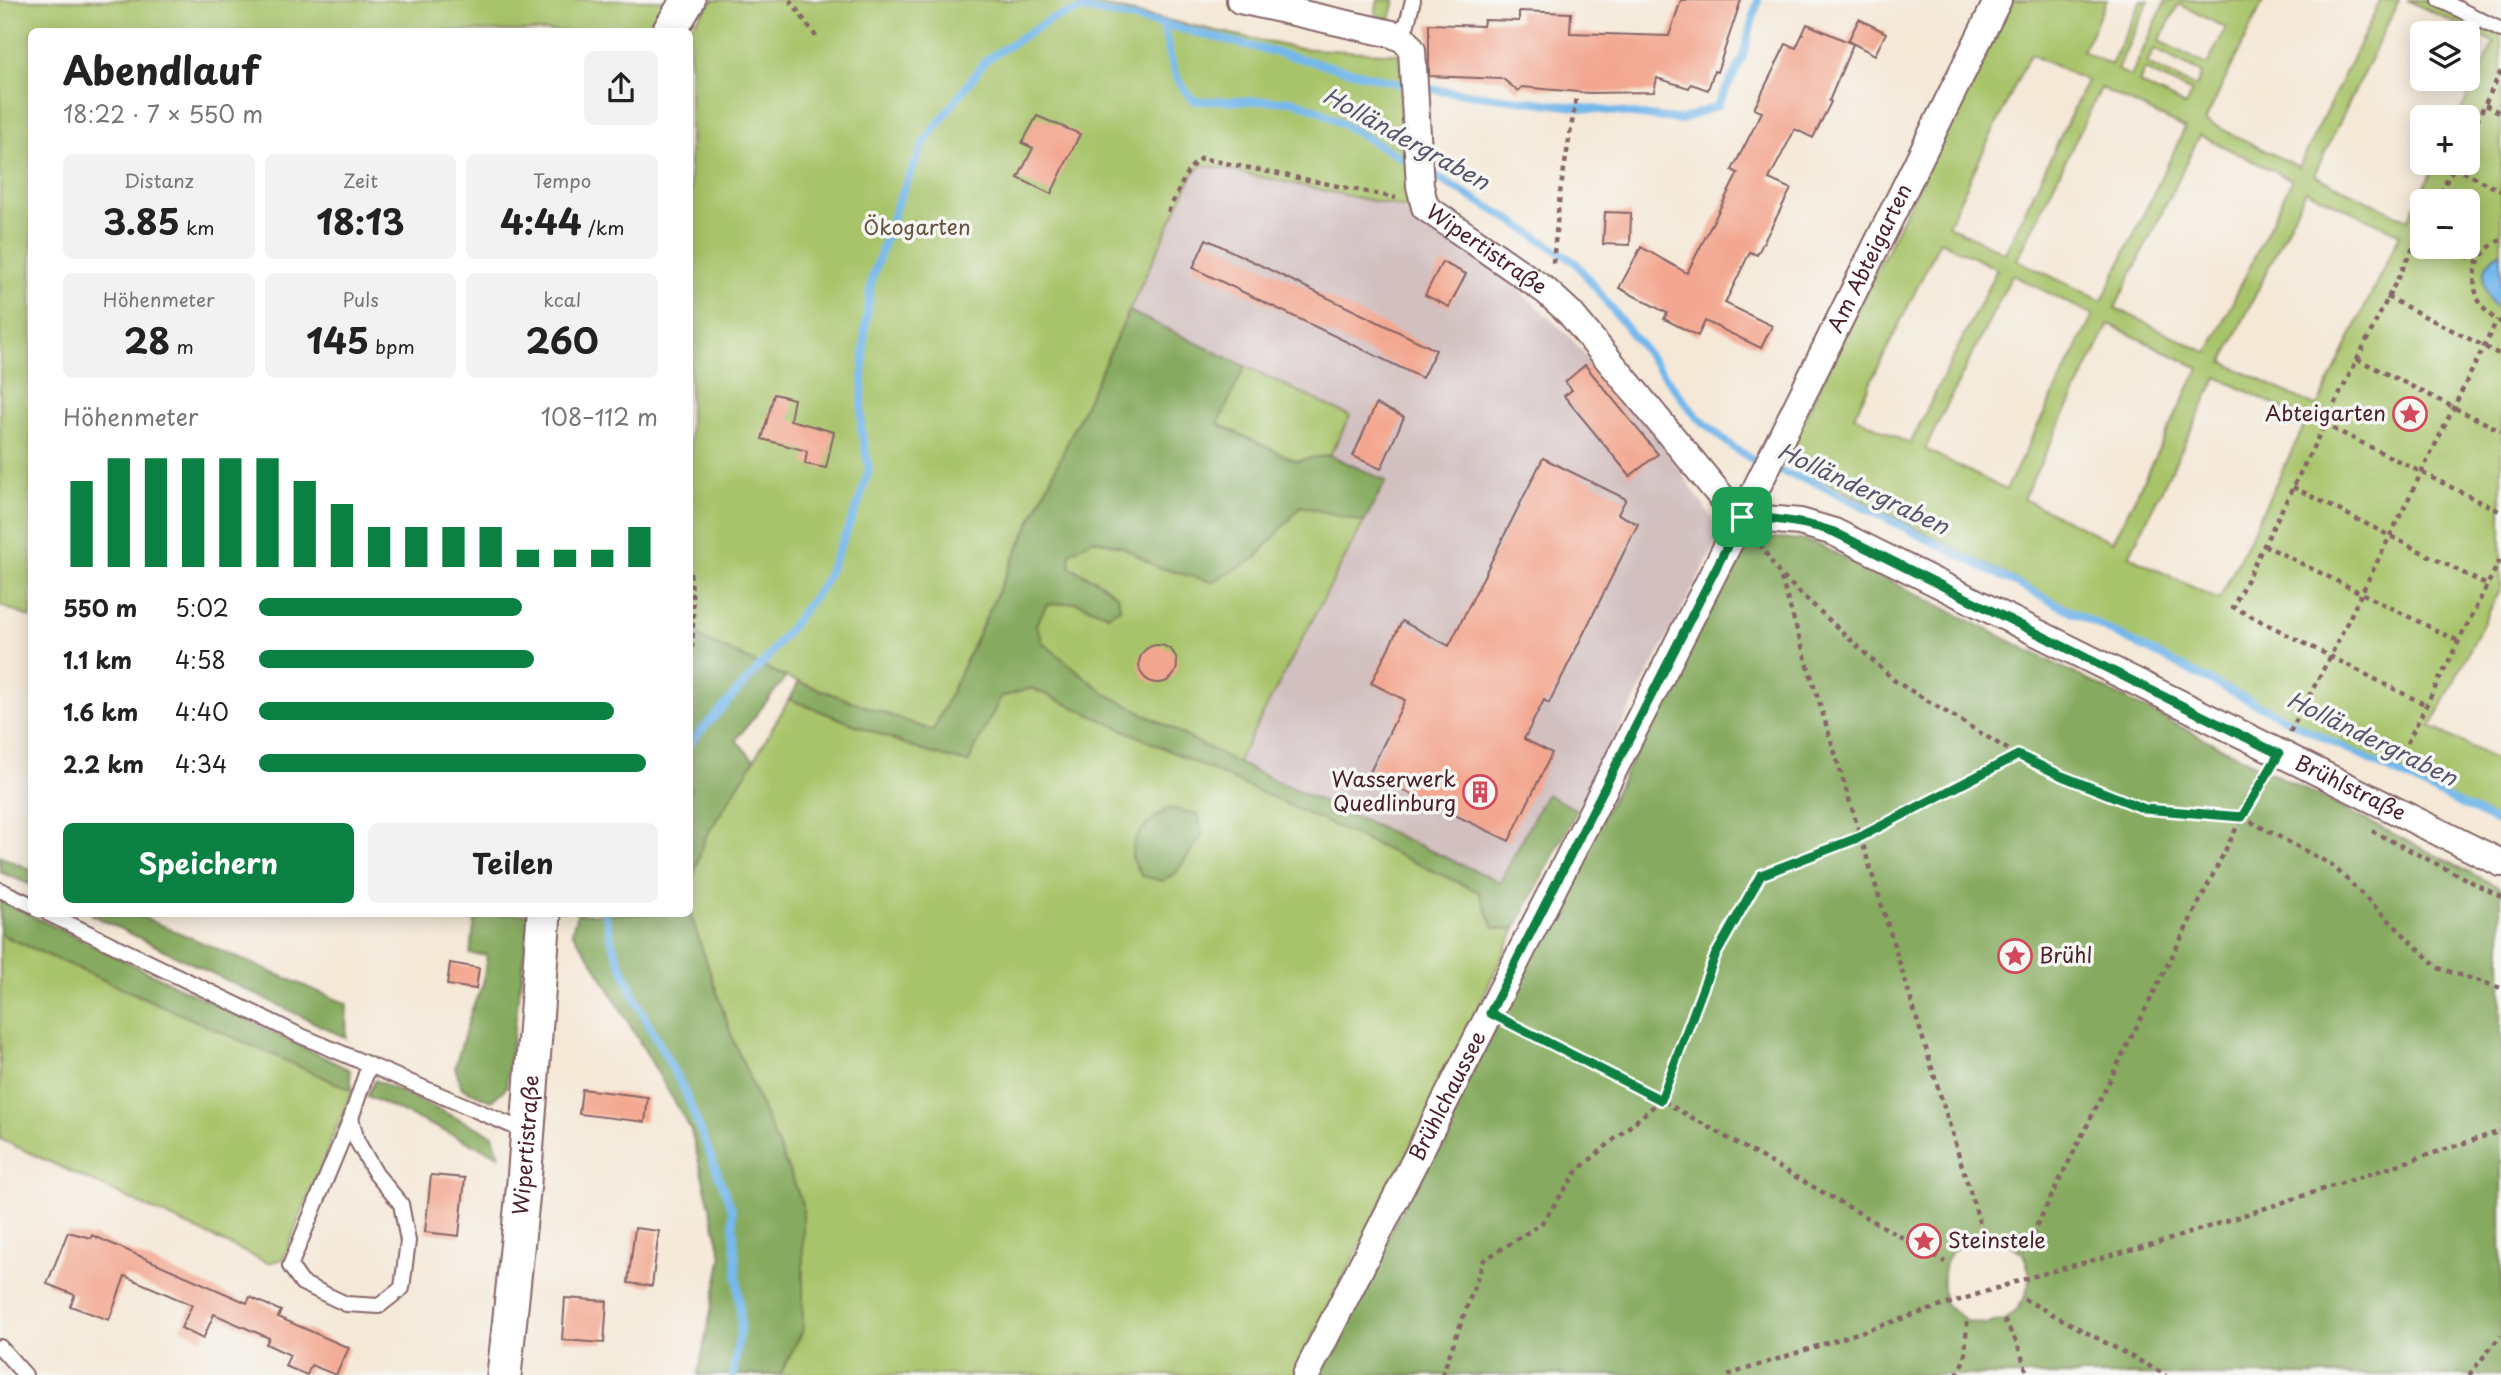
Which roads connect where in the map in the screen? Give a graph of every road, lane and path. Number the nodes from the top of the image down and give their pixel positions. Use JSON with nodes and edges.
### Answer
{"nodes":[{"id":1,"x":688,"y":0,"type":"edge"},
{"id":2,"x":790,"y":0,"type":"edge"},
{"id":3,"x":1240,"y":0,"type":"edge"},
{"id":4,"x":1413,"y":0,"type":"edge"},
{"id":5,"x":1998,"y":0,"type":"edge"},
{"id":6,"x":2440,"y":0,"type":"edge"},
{"id":7,"x":671,"y":28,"type":"edge"},
{"id":8,"x":2501,"y":30,"type":"edge"},
{"id":9,"x":1392,"y":34,"type":"junction"},
{"id":10,"x":817,"y":38,"type":"dead end"},
{"id":11,"x":2501,"y":71,"type":"edge"},
{"id":12,"x":1576,"y":99,"type":"dead end"},
{"id":13,"x":2485,"y":105,"type":"junction"},
{"id":14,"x":2501,"y":113,"type":"edge"},
{"id":15,"x":2480,"y":115,"type":"edge"},
{"id":16,"x":2473,"y":175,"type":"edge"},
{"id":17,"x":2501,"y":191,"type":"edge"},
{"id":18,"x":1422,"y":194,"type":"junction"},
{"id":19,"x":1168,"y":212,"type":"dead end"},
{"id":20,"x":2501,"y":240,"type":"edge"},
{"id":21,"x":2410,"y":254,"type":"edge"},
{"id":22,"x":1554,"y":259,"type":"dead end"},
{"id":23,"x":2472,"y":259,"type":"edge"},
{"id":24,"x":2478,"y":262,"type":"junction"},
{"id":25,"x":2387,"y":297,"type":"junction"},
{"id":26,"x":2499,"y":321,"type":"edge"},
{"id":27,"x":2484,"y":346,"type":"junction"},
{"id":28,"x":2501,"y":355,"type":"edge"},
{"id":29,"x":2357,"y":359,"type":"junction"},
{"id":30,"x":2454,"y":407,"type":"junction"},
{"id":31,"x":2324,"y":424,"type":"junction"},
{"id":32,"x":2501,"y":431,"type":"edge"},
{"id":33,"x":2422,"y":472,"type":"junction"},
{"id":34,"x":2293,"y":487,"type":"junction"},
{"id":35,"x":2501,"y":512,"type":"edge"},
{"id":36,"x":1742,"y":517,"type":"junction"},
{"id":37,"x":2390,"y":535,"type":"junction"},
{"id":38,"x":1773,"y":544,"type":"dead end"},
{"id":39,"x":2264,"y":545,"type":"junction"},
{"id":40,"x":1761,"y":546,"type":"junction"},
{"id":41,"x":1754,"y":549,"type":"dead end"},
{"id":42,"x":2501,"y":558,"type":"edge"},
{"id":43,"x":1780,"y":575,"type":"junction"},
{"id":44,"x":2487,"y":585,"type":"junction"},
{"id":45,"x":2361,"y":593,"type":"junction"},
{"id":46,"x":693,"y":597,"type":"edge"},
{"id":47,"x":693,"y":639,"type":"edge"},
{"id":48,"x":2459,"y":641,"type":"junction"},
{"id":49,"x":2331,"y":655,"type":"junction"},
{"id":50,"x":2426,"y":705,"type":"junction"},
{"id":51,"x":2407,"y":743,"type":"dead end"},
{"id":52,"x":2283,"y":746,"type":"junction"},
{"id":53,"x":2018,"y":755,"type":"junction"},
{"id":54,"x":2266,"y":778,"type":"junction"},
{"id":55,"x":2278,"y":784,"type":"dead end"},
{"id":56,"x":2242,"y":817,"type":"junction"},
{"id":57,"x":2365,"y":828,"type":"dead end"},
{"id":58,"x":1860,"y":837,"type":"junction"},
{"id":59,"x":2501,"y":863,"type":"edge"},
{"id":60,"x":0,"y":890,"type":"edge"},
{"id":61,"x":2501,"y":897,"type":"edge"},
{"id":62,"x":28,"y":903,"type":"edge"},
{"id":63,"x":55,"y":917,"type":"edge"},
{"id":64,"x":544,"y":917,"type":"edge"},
{"id":65,"x":2501,"y":988,"type":"edge"},
{"id":66,"x":1490,"y":1013,"type":"junction"},
{"id":67,"x":369,"y":1065,"type":"junction"},
{"id":68,"x":1661,"y":1100,"type":"junction"},
{"id":69,"x":351,"y":1118,"type":"junction"},
{"id":70,"x":2501,"y":1131,"type":"edge"},
{"id":71,"x":528,"y":1132,"type":"junction"},
{"id":72,"x":1984,"y":1237,"type":"dead end"},
{"id":73,"x":2023,"y":1253,"type":"dead end"},
{"id":74,"x":1945,"y":1262,"type":"dead end"},
{"id":75,"x":2024,"y":1299,"type":"dead end"},
{"id":76,"x":2004,"y":1320,"type":"dead end"},
{"id":77,"x":1967,"y":1321,"type":"dead end"},
{"id":78,"x":2501,"y":1335,"type":"edge"},
{"id":79,"x":0,"y":1347,"type":"edge"},
{"id":80,"x":25,"y":1375,"type":"edge"},
{"id":81,"x":504,"y":1375,"type":"edge"},
{"id":82,"x":1306,"y":1375,"type":"edge"},
{"id":83,"x":1442,"y":1375,"type":"edge"},
{"id":84,"x":1728,"y":1375,"type":"edge"},
{"id":85,"x":1957,"y":1375,"type":"edge"},
{"id":86,"x":2028,"y":1375,"type":"edge"},
{"id":87,"x":2166,"y":1375,"type":"edge"},
{"id":88,"x":2469,"y":1375,"type":"edge"}],
"edges":[{"from":1,"to":7,"type":"street"},
{"from":2,"to":10,"type":"path"},
{"from":3,"to":9,"type":"street"},
{"from":4,"to":9,"type":"lane"},
{"from":5,"to":36,"type":"street","name":"Am Abteigarten"},
{"from":6,"to":8,"type":"lane"},
{"from":9,"to":18,"type":"street","name":"Wipertistraße"},
{"from":11,"to":13,"type":"path"},
{"from":12,"to":22,"type":"path"},
{"from":13,"to":14,"type":"path"},
{"from":13,"to":15,"type":"path"},
{"from":16,"to":17,"type":"path"},
{"from":18,"to":19,"type":"path"},
{"from":18,"to":36,"type":"street","name":"Wipertistraße"},
{"from":20,"to":24,"type":"path"},
{"from":21,"to":25,"type":"path"},
{"from":23,"to":24,"type":"path"},
{"from":24,"to":26,"type":"path"},
{"from":25,"to":27,"type":"path"},
{"from":25,"to":29,"type":"path"},
{"from":26,"to":27,"type":"path"},
{"from":27,"to":28,"type":"path"},
{"from":27,"to":30,"type":"path"},
{"from":29,"to":30,"type":"path"},
{"from":29,"to":31,"type":"path"},
{"from":30,"to":32,"type":"path"},
{"from":30,"to":33,"type":"path"},
{"from":31,"to":33,"type":"path"},
{"from":31,"to":34,"type":"path"},
{"from":33,"to":35,"type":"path"},
{"from":33,"to":37,"type":"path"},
{"from":34,"to":37,"type":"path"},
{"from":34,"to":39,"type":"path"},
{"from":36,"to":40,"type":"path"},
{"from":36,"to":52,"type":"street","name":"Brühlstraße"},
{"from":36,"to":66,"type":"street","name":"Brühlchaussee"},
{"from":37,"to":44,"type":"path"},
{"from":37,"to":45,"type":"path"},
{"from":38,"to":40,"type":"path"},
{"from":39,"to":45,"type":"path"},
{"from":39,"to":49,"type":"path"},
{"from":40,"to":41,"type":"path"},
{"from":40,"to":43,"type":"path"},
{"from":42,"to":44,"type":"path"},
{"from":43,"to":53,"type":"path"},
{"from":43,"to":58,"type":"path"},
{"from":44,"to":48,"type":"path"},
{"from":45,"to":48,"type":"path"},
{"from":45,"to":49,"type":"path"},
{"from":46,"to":47,"type":"path"},
{"from":48,"to":50,"type":"path"},
{"from":49,"to":50,"type":"path"},
{"from":49,"to":52,"type":"path"},
{"from":50,"to":51,"type":"path"},
{"from":52,"to":54,"type":"path"},
{"from":52,"to":59,"type":"street","name":"Brühlstraße"},
{"from":53,"to":56,"type":"path"},
{"from":53,"to":58,"type":"path"},
{"from":54,"to":55,"type":"path"},
{"from":54,"to":56,"type":"path"},
{"from":56,"to":65,"type":"path"},
{"from":56,"to":73,"type":"path"},
{"from":57,"to":61,"type":"path"},
{"from":58,"to":68,"type":"path"},
{"from":58,"to":72,"type":"path"},
{"from":60,"to":62,"type":"lane"},
{"from":63,"to":67,"type":"lane"},
{"from":64,"to":71,"type":"street","name":"Wipertistraße"},
{"from":66,"to":68,"type":"path"},
{"from":66,"to":82,"type":"street","name":"Brühlchaussee"},
{"from":67,"to":69,"type":"lane"},
{"from":67,"to":71,"type":"lane"},
{"from":68,"to":74,"type":"path"},
{"from":68,"to":83,"type":"path"},
{"from":69,"to":69,"type":"lane"},
{"from":70,"to":84,"type":"path"},
{"from":71,"to":81,"type":"street","name":"Wipertistraße"},
{"from":75,"to":87,"type":"path"},
{"from":76,"to":86,"type":"path"},
{"from":77,"to":85,"type":"path"},
{"from":78,"to":88,"type":"path"},
{"from":79,"to":80,"type":"lane"}]}
